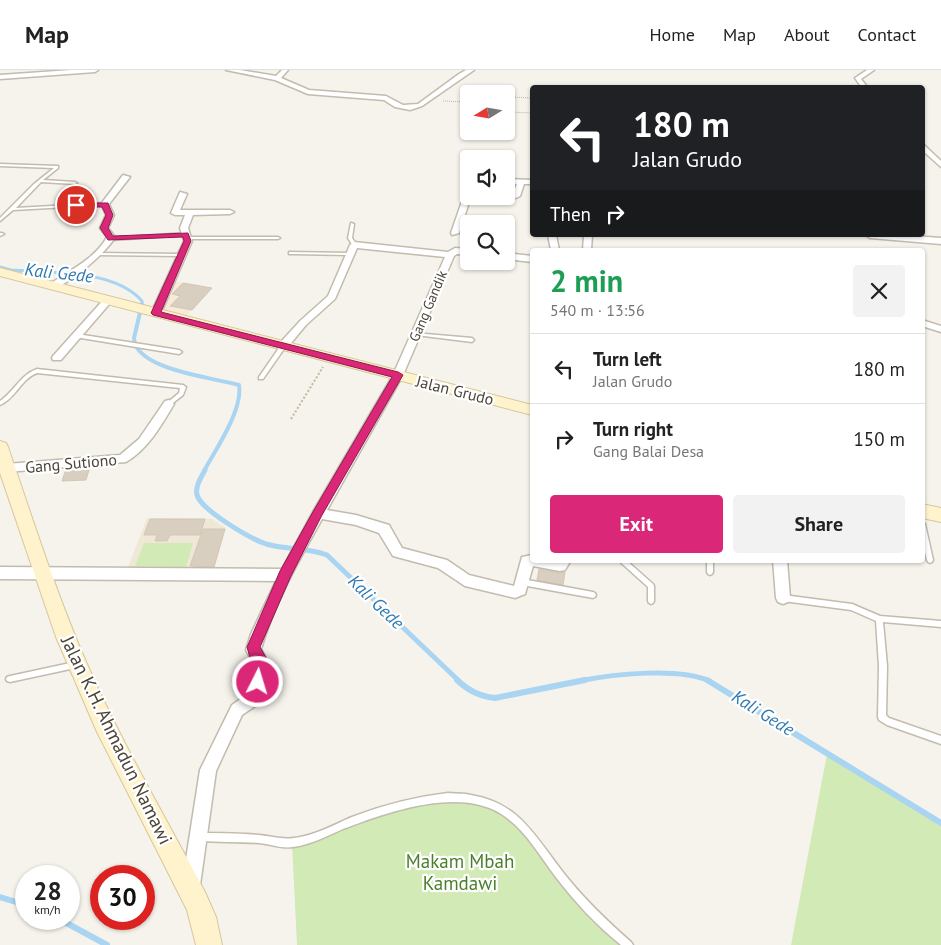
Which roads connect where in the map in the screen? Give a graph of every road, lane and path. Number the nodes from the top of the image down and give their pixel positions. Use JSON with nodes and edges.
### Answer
{"nodes":[{"id":1,"x":95,"y":70,"type":"edge"},
{"id":2,"x":229,"y":70,"type":"edge"},
{"id":3,"x":285,"y":70,"type":"edge"},
{"id":4,"x":471,"y":70,"type":"edge"},
{"id":5,"x":871,"y":70,"type":"edge"},
{"id":6,"x":0,"y":77,"type":"edge"},
{"id":7,"x":277,"y":78,"type":"junction"},
{"id":8,"x":862,"y":85,"type":"edge"},
{"id":9,"x":515,"y":97,"type":"edge"},
{"id":10,"x":530,"y":98,"type":"edge"},
{"id":11,"x":515,"y":112,"type":"edge"},
{"id":12,"x":530,"y":113,"type":"edge"},
{"id":13,"x":925,"y":149,"type":"edge"},
{"id":14,"x":0,"y":165,"type":"edge"},
{"id":15,"x":941,"y":165,"type":"edge"},
{"id":16,"x":126,"y":177,"type":"dead end"},
{"id":17,"x":40,"y":181,"type":"junction"},
{"id":18,"x":75,"y":182,"type":"dead end"},
{"id":19,"x":515,"y":182,"type":"edge"},
{"id":20,"x":521,"y":182,"type":"junction"},
{"id":21,"x":530,"y":182,"type":"edge"},
{"id":22,"x":183,"y":194,"type":"dead end"},
{"id":23,"x":516,"y":196,"type":"dead end"},
{"id":24,"x":105,"y":204,"type":"junction"},
{"id":25,"x":465,"y":205,"type":"edge"},
{"id":26,"x":12,"y":209,"type":"junction"},
{"id":27,"x":230,"y":212,"type":"dead end"},
{"id":28,"x":190,"y":213,"type":"junction"},
{"id":29,"x":0,"y":220,"type":"edge"},
{"id":30,"x":352,"y":224,"type":"dead end"},
{"id":31,"x":455,"y":234,"type":"dead end"},
{"id":32,"x":187,"y":236,"type":"junction"},
{"id":33,"x":894,"y":237,"type":"edge"},
{"id":34,"x":111,"y":238,"type":"junction"},
{"id":35,"x":278,"y":238,"type":"dead end"},
{"id":36,"x":941,"y":241,"type":"edge"},
{"id":37,"x":355,"y":245,"type":"junction"},
{"id":38,"x":460,"y":251,"type":"edge"},
{"id":39,"x":291,"y":253,"type":"dead end"},
{"id":40,"x":96,"y":254,"type":"junction"},
{"id":41,"x":182,"y":254,"type":"junction"},
{"id":42,"x":350,"y":254,"type":"junction"},
{"id":43,"x":450,"y":255,"type":"junction"},
{"id":44,"x":515,"y":257,"type":"edge"},
{"id":45,"x":530,"y":259,"type":"edge"},
{"id":46,"x":0,"y":272,"type":"edge"},
{"id":47,"x":53,"y":286,"type":"junction"},
{"id":48,"x":108,"y":300,"type":"junction"},
{"id":49,"x":146,"y":310,"type":"junction"},
{"id":50,"x":925,"y":325,"type":"edge"},
{"id":51,"x":941,"y":329,"type":"edge"},
{"id":52,"x":416,"y":334,"type":"junction"},
{"id":53,"x":77,"y":336,"type":"junction"},
{"id":54,"x":472,"y":340,"type":"dead end"},
{"id":55,"x":283,"y":346,"type":"junction"},
{"id":56,"x":179,"y":352,"type":"dead end"},
{"id":57,"x":57,"y":358,"type":"dead end"},
{"id":58,"x":329,"y":358,"type":"junction"},
{"id":59,"x":398,"y":375,"type":"junction"},
{"id":60,"x":261,"y":378,"type":"dead end"},
{"id":61,"x":0,"y":403,"type":"edge"},
{"id":62,"x":169,"y":404,"type":"joint"},
{"id":63,"x":530,"y":409,"type":"edge"},
{"id":64,"x":291,"y":419,"type":"dead end"},
{"id":65,"x":0,"y":447,"type":"edge"},
{"id":66,"x":7,"y":468,"type":"junction"},
{"id":67,"x":925,"y":512,"type":"edge"},
{"id":68,"x":318,"y":513,"type":"junction"},
{"id":69,"x":941,"y":516,"type":"edge"},
{"id":70,"x":925,"y":538,"type":"edge"},
{"id":71,"x":530,"y":560,"type":"edge"},
{"id":72,"x":930,"y":560,"type":"dead end"},
{"id":73,"x":544,"y":563,"type":"edge"},
{"id":74,"x":562,"y":563,"type":"edge"},
{"id":75,"x":624,"y":563,"type":"edge"},
{"id":76,"x":710,"y":563,"type":"edge"},
{"id":77,"x":780,"y":563,"type":"edge"},
{"id":78,"x":40,"y":572,"type":"junction"},
{"id":79,"x":710,"y":572,"type":"dead end"},
{"id":80,"x":0,"y":573,"type":"edge"},
{"id":81,"x":285,"y":575,"type":"junction"},
{"id":82,"x":522,"y":582,"type":"junction"},
{"id":83,"x":593,"y":594,"type":"dead end"},
{"id":84,"x":783,"y":598,"type":"joint"},
{"id":85,"x":651,"y":601,"type":"dead end"},
{"id":86,"x":878,"y":619,"type":"junction"},
{"id":87,"x":941,"y":624,"type":"edge"},
{"id":88,"x":77,"y":664,"type":"junction"},
{"id":89,"x":10,"y":678,"type":"dead end"},
{"id":90,"x":941,"y":740,"type":"edge"},
{"id":91,"x":197,"y":837,"type":"junction"},
{"id":92,"x":190,"y":890,"type":"junction"},
{"id":93,"x":209,"y":945,"type":"edge"},
{"id":94,"x":628,"y":945,"type":"edge"}],
"edges":[{"from":1,"to":6,"type":"street"},
{"from":2,"to":7,"type":"street"},
{"from":3,"to":7,"type":"street"},
{"from":4,"to":7,"type":"street"},
{"from":5,"to":8,"type":"street"},
{"from":9,"to":10,"type":"path"},
{"from":11,"to":12,"type":"path"},
{"from":13,"to":15,"type":"street"},
{"from":14,"to":17,"type":"lane"},
{"from":16,"to":24,"type":"street"},
{"from":17,"to":18,"type":"lane"},
{"from":17,"to":26,"type":"lane"},
{"from":19,"to":20,"type":"street"},
{"from":20,"to":21,"type":"street"},
{"from":20,"to":23,"type":"street"},
{"from":22,"to":28,"type":"street"},
{"from":24,"to":26,"type":"lane"},
{"from":24,"to":34,"type":"street"},
{"from":25,"to":31,"type":"street"},
{"from":26,"to":29,"type":"lane"},
{"from":27,"to":28,"type":"street"},
{"from":28,"to":32,"type":"street"},
{"from":30,"to":37,"type":"lane"},
{"from":32,"to":34,"type":"lane"},
{"from":32,"to":35,"type":"lane"},
{"from":32,"to":41,"type":"street"},
{"from":33,"to":36,"type":"street"},
{"from":34,"to":40,"type":"street"},
{"from":37,"to":42,"type":"street"},
{"from":37,"to":43,"type":"street"},
{"from":38,"to":43,"type":"street","name":"Gang Gandik"},
{"from":39,"to":42,"type":"lane"},
{"from":40,"to":41,"type":"lane"},
{"from":40,"to":47,"type":"street"},
{"from":41,"to":49,"type":"street"},
{"from":42,"to":55,"type":"street"},
{"from":43,"to":52,"type":"street","name":"Gang Gandik"},
{"from":44,"to":45,"type":"street"},
{"from":46,"to":47,"type":"street","name":"Jalan Grudo"},
{"from":47,"to":48,"type":"street","name":"Jalan Grudo"},
{"from":48,"to":49,"type":"street","name":"Jalan Grudo"},
{"from":48,"to":53,"type":"street"},
{"from":49,"to":55,"type":"street","name":"Jalan Grudo"},
{"from":50,"to":51,"type":"street"},
{"from":52,"to":54,"type":"lane"},
{"from":52,"to":59,"type":"street","name":"Gang Gandik"},
{"from":53,"to":56,"type":"lane"},
{"from":53,"to":57,"type":"street"},
{"from":55,"to":58,"type":"street","name":"Jalan Grudo"},
{"from":55,"to":60,"type":"lane"},
{"from":58,"to":59,"type":"street","name":"Jalan Grudo"},
{"from":58,"to":64,"type":"path"},
{"from":59,"to":63,"type":"street","name":"Jalan Grudo"},
{"from":59,"to":68,"type":"street","name":"Gang Gandik"},
{"from":61,"to":62,"type":"lane"},
{"from":62,"to":66,"type":"street","name":"Gang Sutiono"},
{"from":65,"to":66,"type":"street","name":"Jalan K.H. Ahmadun Namawi"},
{"from":66,"to":78,"type":"street","name":"Jalan K.H. Ahmadun Namawi"},
{"from":67,"to":69,"type":"street"},
{"from":68,"to":81,"type":"street","name":"Gang Gandik"},
{"from":68,"to":82,"type":"street"},
{"from":70,"to":72,"type":"lane"},
{"from":71,"to":82,"type":"street"},
{"from":73,"to":74,"type":"street"},
{"from":75,"to":85,"type":"lane"},
{"from":76,"to":79,"type":"lane"},
{"from":77,"to":84,"type":"street"},
{"from":78,"to":80,"type":"street"},
{"from":78,"to":81,"type":"street"},
{"from":78,"to":88,"type":"street","name":"Jalan K.H. Ahmadun Namawi"},
{"from":81,"to":91,"type":"street","name":"Gang Gandik"},
{"from":82,"to":83,"type":"lane"},
{"from":84,"to":86,"type":"lane"},
{"from":86,"to":87,"type":"lane"},
{"from":86,"to":90,"type":"lane"},
{"from":88,"to":89,"type":"lane"},
{"from":88,"to":92,"type":"street","name":"Jalan K.H. Ahmadun Namawi"},
{"from":91,"to":92,"type":"street","name":"Gang Gandik"},
{"from":91,"to":94,"type":"lane"},
{"from":92,"to":93,"type":"street","name":"Jalan K.H. Ahmadun Namawi"}]}
